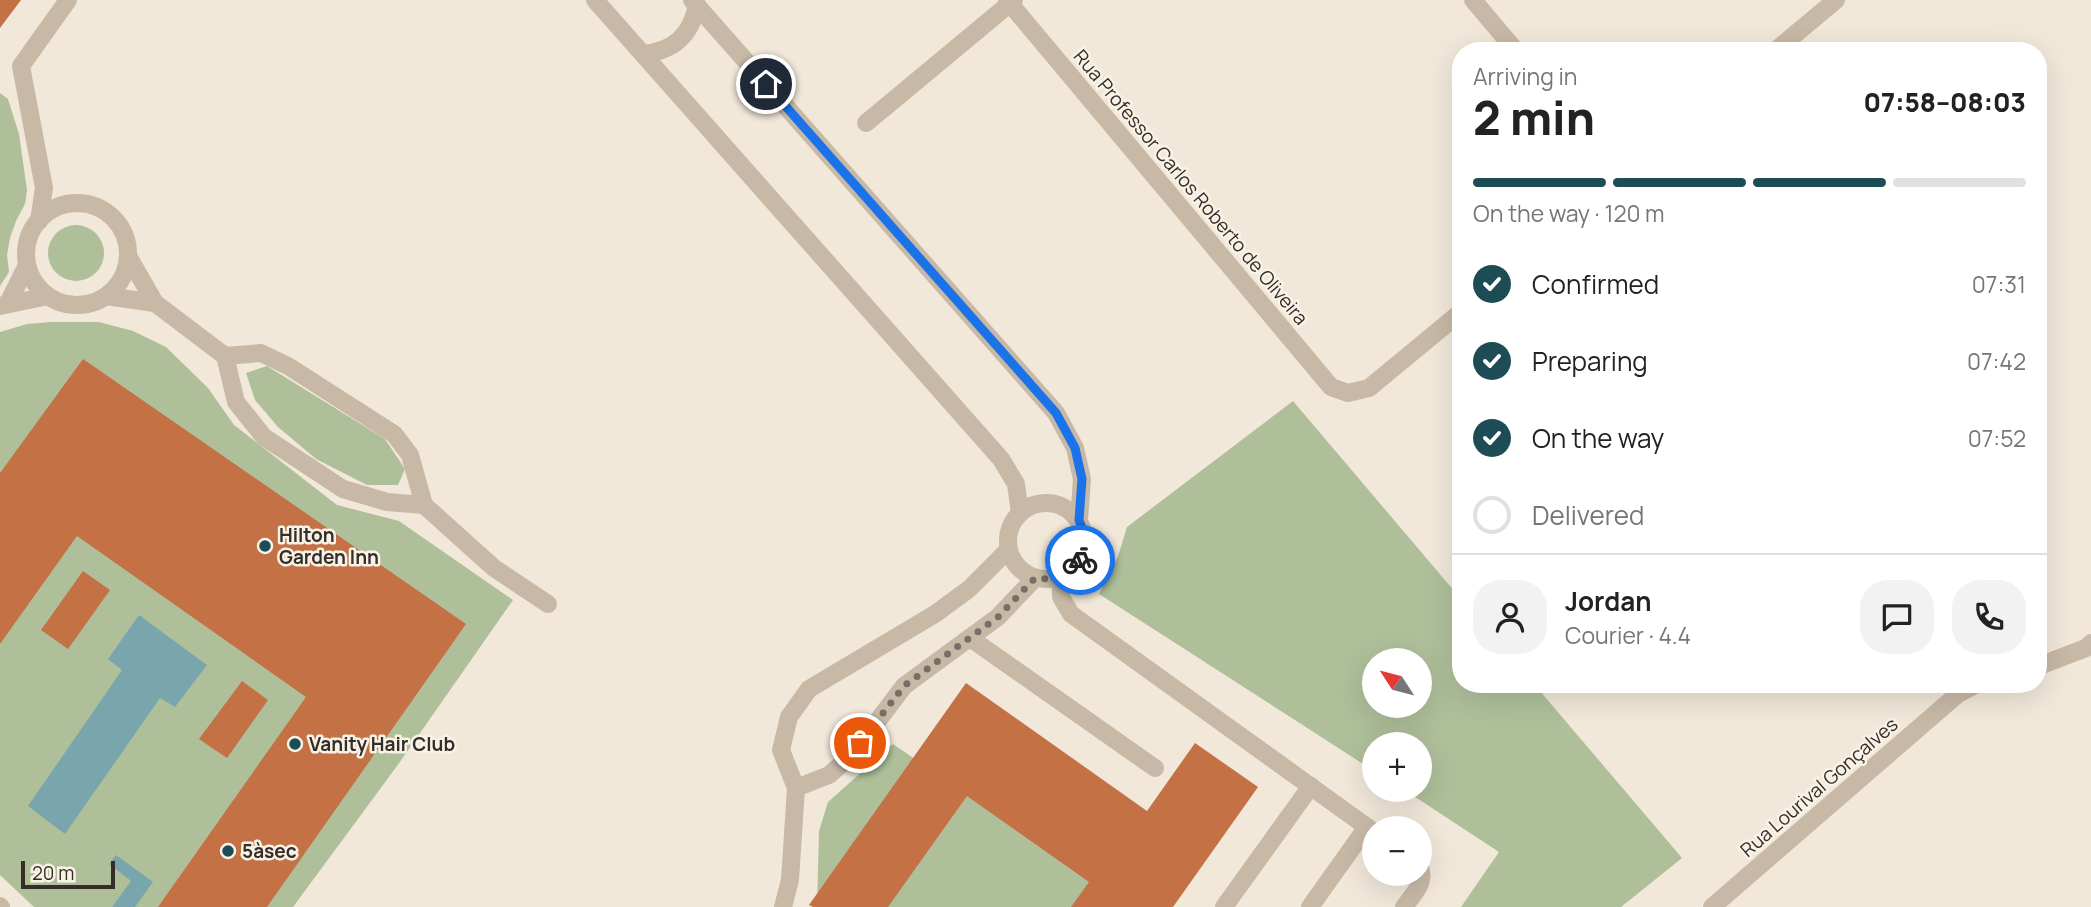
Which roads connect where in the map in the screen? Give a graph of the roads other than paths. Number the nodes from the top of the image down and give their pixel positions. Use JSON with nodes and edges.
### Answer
{"nodes":[{"id":1,"x":68,"y":0,"type":"edge"},
{"id":2,"x":595,"y":0,"type":"edge"},
{"id":3,"x":1473,"y":0,"type":"edge"},
{"id":4,"x":1836,"y":0,"type":"edge"},
{"id":5,"x":1010,"y":1,"type":"edge"},
{"id":6,"x":695,"y":3,"type":"edge"},
{"id":7,"x":1509,"y":42,"type":"edge"},
{"id":8,"x":1786,"y":42,"type":"edge"},
{"id":9,"x":643,"y":54,"type":"junction"},
{"id":10,"x":866,"y":123,"type":"dead end"},
{"id":11,"x":44,"y":188,"type":"junction"},
{"id":12,"x":66,"y":205,"type":"junction"},
{"id":13,"x":39,"y":221,"type":"junction"},
{"id":14,"x":128,"y":256,"type":"junction"},
{"id":15,"x":27,"y":265,"type":"junction"},
{"id":16,"x":48,"y":296,"type":"junction"},
{"id":17,"x":106,"y":296,"type":"junction"},
{"id":18,"x":155,"y":303,"type":"junction"},
{"id":19,"x":4,"y":305,"type":"edge"},
{"id":20,"x":1452,"y":319,"type":"edge"},
{"id":21,"x":225,"y":356,"type":"junction"},
{"id":22,"x":424,"y":505,"type":"junction"},
{"id":23,"x":1020,"y":513,"type":"junction"},
{"id":24,"x":1079,"y":520,"type":"junction"},
{"id":25,"x":1008,"y":550,"type":"junction"},
{"id":26,"x":1061,"y":577,"type":"junction"},
{"id":27,"x":1035,"y":578,"type":"junction"},
{"id":28,"x":548,"y":604,"type":"dead end"},
{"id":29,"x":970,"y":638,"type":"junction"},
{"id":30,"x":2091,"y":643,"type":"edge"},
{"id":31,"x":2047,"y":663,"type":"edge"},
{"id":32,"x":1960,"y":693,"type":"edge"},
{"id":33,"x":1155,"y":768,"type":"dead end"},
{"id":34,"x":1311,"y":786,"type":"junction"},
{"id":35,"x":796,"y":788,"type":"junction"},
{"id":36,"x":1362,"y":823,"type":"edge"},
{"id":37,"x":1362,"y":839,"type":"edge"},
{"id":38,"x":1418,"y":886,"type":"edge"},
{"id":39,"x":1722,"y":904,"type":"edge"},
{"id":40,"x":783,"y":907,"type":"edge"},
{"id":41,"x":1224,"y":907,"type":"edge"},
{"id":42,"x":1310,"y":907,"type":"edge"},
{"id":43,"x":1404,"y":907,"type":"edge"}],
"edges":[{"from":1,"to":11,"type":"street"},
{"from":2,"to":9,"type":"street"},
{"from":3,"to":7,"type":"street"},
{"from":4,"to":8,"type":"street"},
{"from":5,"to":10,"type":"street"},
{"from":5,"to":20,"type":"street","name":"Rua Professor Carlos Roberto de Oliveira"},
{"from":6,"to":9,"type":"street"},
{"from":6,"to":24,"type":"street"},
{"from":9,"to":23,"type":"street"},
{"from":11,"to":12,"type":"street"},
{"from":11,"to":13,"type":"street"},
{"from":12,"to":13,"type":"street"},
{"from":12,"to":14,"type":"street"},
{"from":13,"to":15,"type":"street"},
{"from":14,"to":17,"type":"street"},
{"from":14,"to":18,"type":"street"},
{"from":15,"to":16,"type":"street"},
{"from":15,"to":19,"type":"street"},
{"from":16,"to":17,"type":"street"},
{"from":16,"to":19,"type":"street"},
{"from":17,"to":18,"type":"street"},
{"from":18,"to":21,"type":"street"},
{"from":21,"to":22,"type":"street"},
{"from":21,"to":22,"type":"street"},
{"from":22,"to":28,"type":"street"},
{"from":23,"to":24,"type":"street"},
{"from":23,"to":25,"type":"street"},
{"from":24,"to":26,"type":"street"},
{"from":25,"to":27,"type":"street"},
{"from":25,"to":35,"type":"street"},
{"from":26,"to":27,"type":"street"},
{"from":26,"to":34,"type":"street"},
{"from":27,"to":29,"type":"street"},
{"from":29,"to":33,"type":"street"},
{"from":29,"to":35,"type":"street"},
{"from":30,"to":31,"type":"street"},
{"from":32,"to":39,"type":"street","name":"Rua Lourival Gonçalves"},
{"from":34,"to":36,"type":"street"},
{"from":34,"to":41,"type":"street"},
{"from":35,"to":40,"type":"street"},
{"from":37,"to":42,"type":"street"},
{"from":38,"to":43,"type":"street"}]}
